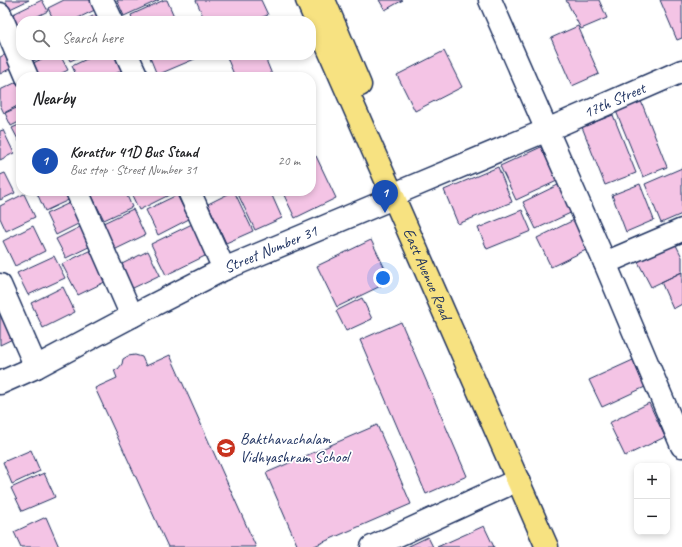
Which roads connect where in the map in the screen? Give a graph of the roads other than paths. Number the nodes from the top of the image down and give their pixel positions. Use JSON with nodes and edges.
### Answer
{"nodes":[{"id":1,"x":102,"y":0,"type":"edge"},
{"id":2,"x":307,"y":0,"type":"edge"},
{"id":3,"x":324,"y":0,"type":"edge"},
{"id":4,"x":490,"y":0,"type":"edge"},
{"id":5,"x":0,"y":14,"type":"edge"},
{"id":6,"x":110,"y":16,"type":"edge"},
{"id":7,"x":315,"y":16,"type":"edge"},
{"id":8,"x":316,"y":19,"type":"edge"},
{"id":9,"x":16,"y":51,"type":"edge"},
{"id":10,"x":20,"y":60,"type":"edge"},
{"id":11,"x":129,"y":60,"type":"edge"},
{"id":12,"x":682,"y":71,"type":"edge"},
{"id":13,"x":25,"y":72,"type":"edge"},
{"id":14,"x":135,"y":72,"type":"edge"},
{"id":15,"x":547,"y":130,"type":"junction"},
{"id":16,"x":398,"y":194,"type":"junction"},
{"id":17,"x":79,"y":196,"type":"edge"},
{"id":18,"x":191,"y":196,"type":"edge"},
{"id":19,"x":682,"y":230,"type":"edge"},
{"id":20,"x":605,"y":263,"type":"junction"},
{"id":21,"x":224,"y":269,"type":"junction"},
{"id":22,"x":0,"y":285,"type":"edge"},
{"id":23,"x":132,"y":316,"type":"junction"},
{"id":24,"x":36,"y":367,"type":"junction"},
{"id":25,"x":0,"y":383,"type":"edge"},
{"id":26,"x":682,"y":446,"type":"edge"},
{"id":27,"x":518,"y":480,"type":"junction"},
{"id":28,"x":372,"y":547,"type":"edge"},
{"id":29,"x":547,"y":547,"type":"edge"},
{"id":30,"x":562,"y":547,"type":"edge"}],
"edges":[{"from":1,"to":6,"type":"street"},
{"from":2,"to":7,"type":"main road","name":"East Avenue Road"},
{"from":3,"to":16,"type":"main road","name":"East Avenue Road"},
{"from":4,"to":15,"type":"street"},
{"from":5,"to":9,"type":"street"},
{"from":8,"to":16,"type":"main road","name":"East Avenue Road"},
{"from":10,"to":13,"type":"street"},
{"from":11,"to":14,"type":"street"},
{"from":12,"to":15,"type":"street","name":"17th Street"},
{"from":15,"to":16,"type":"street","name":"Street Number 31"},
{"from":15,"to":20,"type":"street"},
{"from":16,"to":21,"type":"street","name":"Street Number 31"},
{"from":16,"to":27,"type":"main road","name":"East Avenue Road"},
{"from":16,"to":30,"type":"main road","name":"East Avenue Road"},
{"from":17,"to":23,"type":"street"},
{"from":18,"to":21,"type":"street"},
{"from":19,"to":20,"type":"street"},
{"from":20,"to":26,"type":"street"},
{"from":21,"to":23,"type":"street","name":"Street Number 31"},
{"from":22,"to":24,"type":"street"},
{"from":23,"to":24,"type":"street","name":"Street Number 31"},
{"from":24,"to":25,"type":"street","name":"Street Number 31"},
{"from":27,"to":28,"type":"street"},
{"from":27,"to":29,"type":"main road","name":"East Avenue Road"}]}
